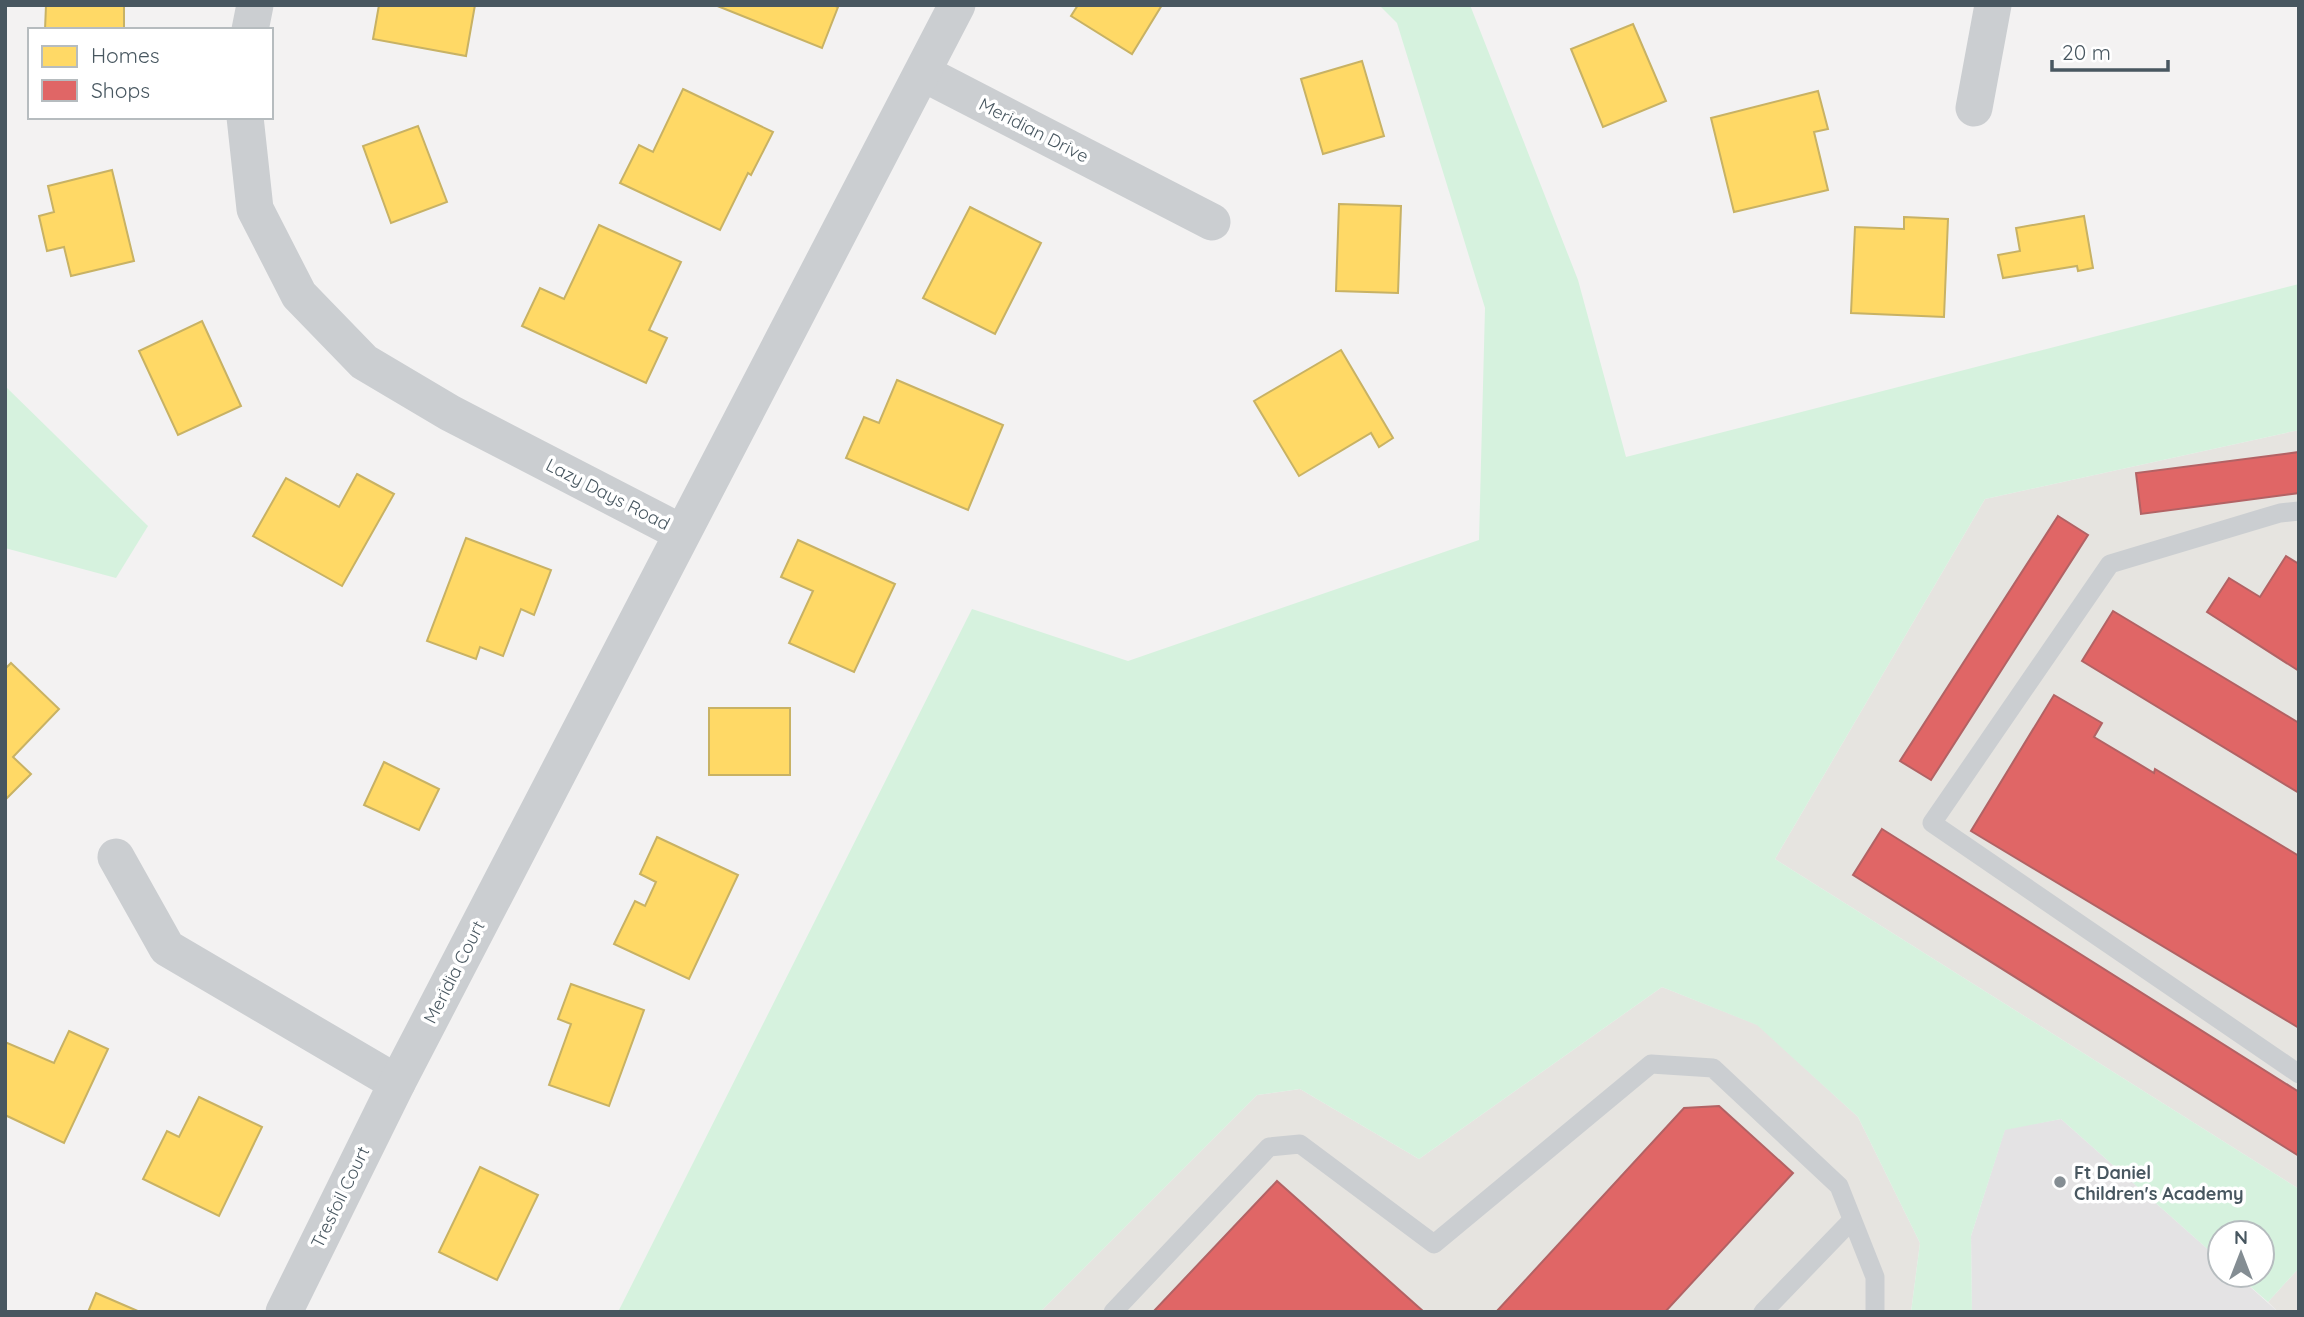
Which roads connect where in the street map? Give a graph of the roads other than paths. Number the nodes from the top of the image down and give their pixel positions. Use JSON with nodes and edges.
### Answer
{"nodes":[{"id":1,"x":255,"y":5,"type":"edge"},
{"id":2,"x":957,"y":5,"type":"edge"},
{"id":3,"x":1993,"y":5,"type":"edge"},
{"id":4,"x":250,"y":28,"type":"edge"},
{"id":5,"x":923,"y":73,"type":"junction"},
{"id":6,"x":1974,"y":108,"type":"dead end"},
{"id":7,"x":245,"y":119,"type":"edge"},
{"id":8,"x":1212,"y":222,"type":"dead end"},
{"id":9,"x":2299,"y":511,"type":"edge"},
{"id":10,"x":682,"y":533,"type":"junction"},
{"id":11,"x":117,"y":857,"type":"dead end"},
{"id":12,"x":2299,"y":1074,"type":"edge"},
{"id":13,"x":397,"y":1083,"type":"junction"},
{"id":14,"x":1852,"y":1220,"type":"junction"},
{"id":15,"x":284,"y":1312,"type":"edge"},
{"id":16,"x":1113,"y":1312,"type":"edge"},
{"id":17,"x":1763,"y":1312,"type":"edge"},
{"id":18,"x":1875,"y":1312,"type":"edge"}],
"edges":[{"from":1,"to":4,"type":"street"},
{"from":2,"to":5,"type":"street"},
{"from":3,"to":6,"type":"street"},
{"from":5,"to":8,"type":"street","name":"Meridian Drive"},
{"from":5,"to":10,"type":"street","name":"Lazy Days Road"},
{"from":7,"to":10,"type":"street","name":"Lazy Days Road"},
{"from":9,"to":12,"type":"lane"},
{"from":10,"to":13,"type":"street","name":"Meridia Court"},
{"from":11,"to":13,"type":"street"},
{"from":13,"to":15,"type":"street","name":"Tresfoil Court"},
{"from":14,"to":16,"type":"lane"},
{"from":14,"to":17,"type":"lane"},
{"from":14,"to":18,"type":"lane"}]}
